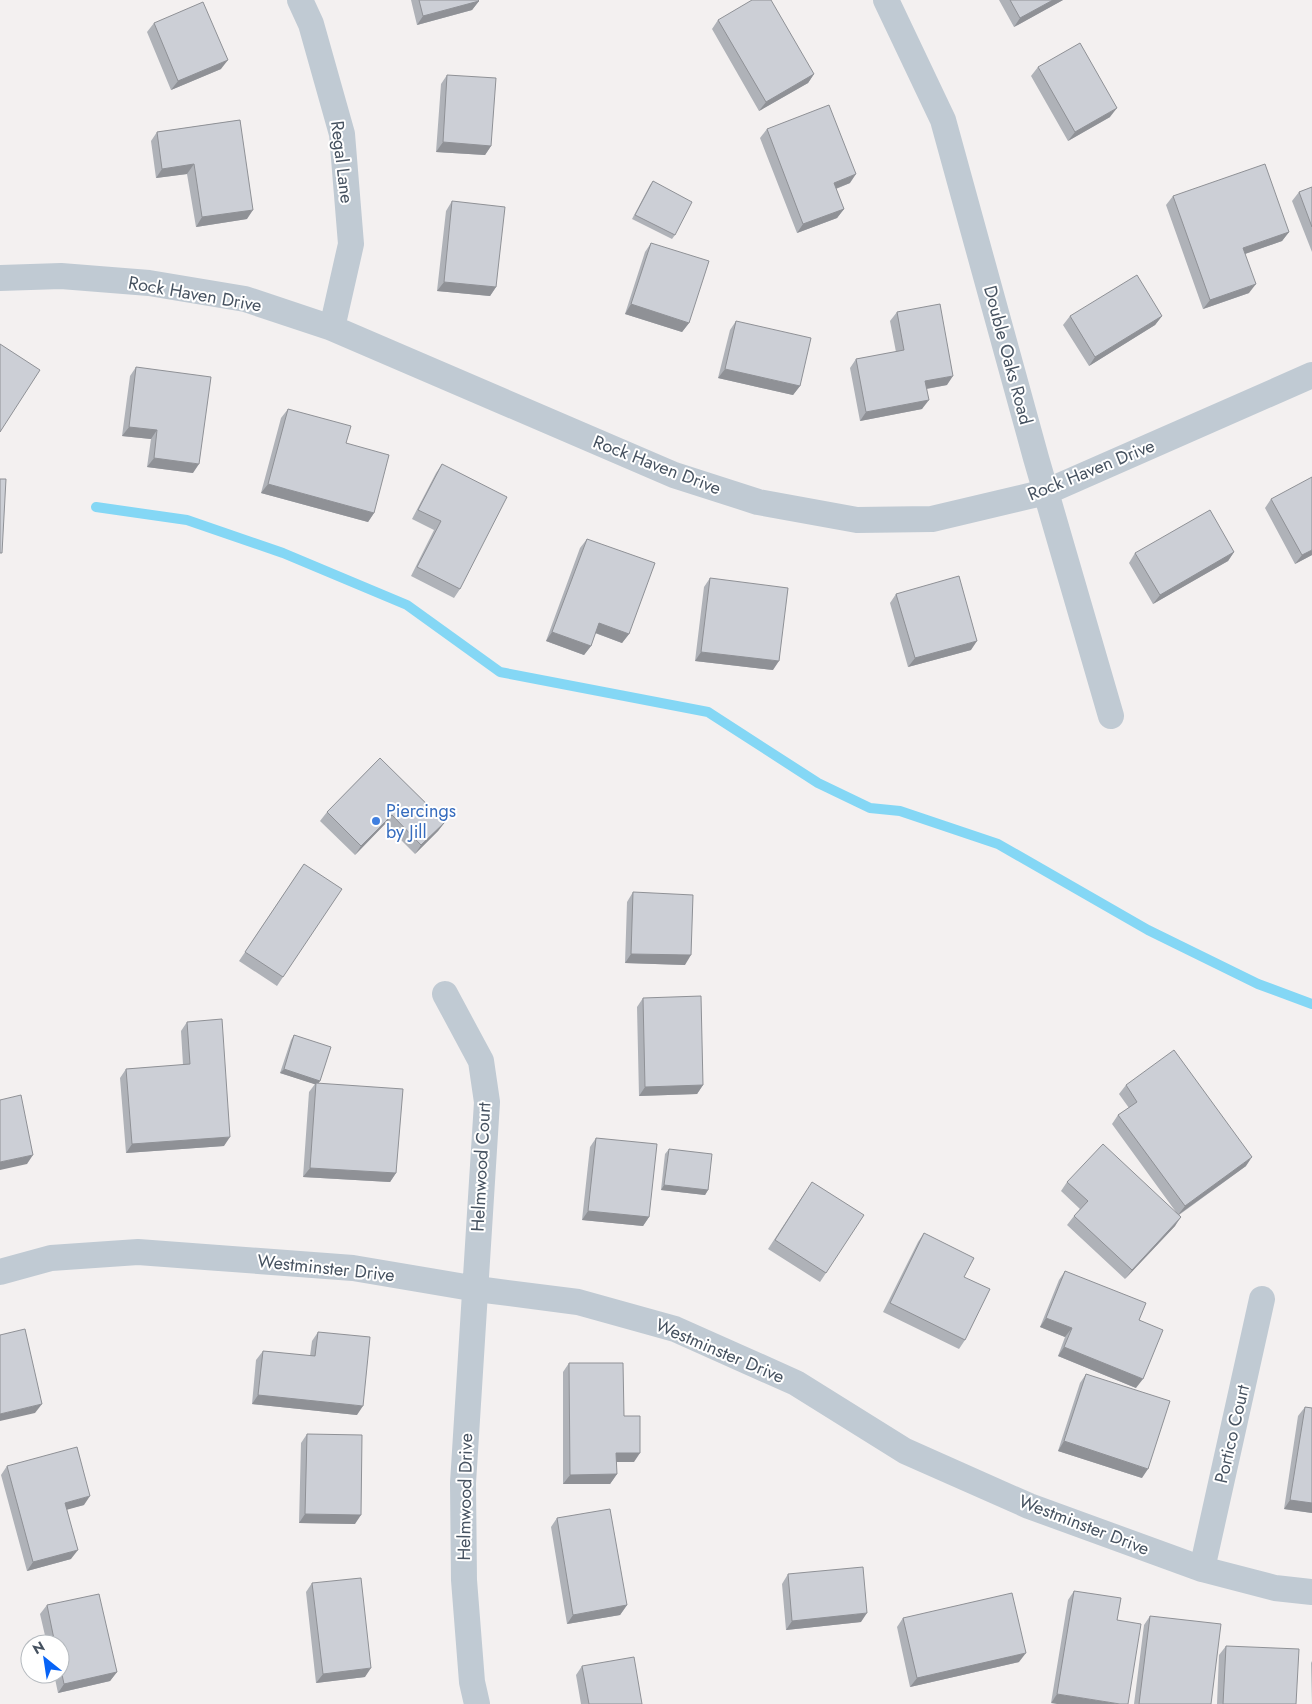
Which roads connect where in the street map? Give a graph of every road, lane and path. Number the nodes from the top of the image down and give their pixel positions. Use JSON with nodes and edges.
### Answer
{"nodes":[{"id":1,"x":300,"y":0,"type":"edge"},
{"id":2,"x":886,"y":0,"type":"edge"},
{"id":3,"x":0,"y":278,"type":"edge"},
{"id":4,"x":332,"y":328,"type":"junction"},
{"id":5,"x":1312,"y":375,"type":"edge"},
{"id":6,"x":1046,"y":492,"type":"junction"},
{"id":7,"x":1111,"y":716,"type":"dead end"},
{"id":8,"x":445,"y":994,"type":"dead end"},
{"id":9,"x":0,"y":1272,"type":"edge"},
{"id":10,"x":477,"y":1289,"type":"junction"},
{"id":11,"x":1262,"y":1299,"type":"dead end"},
{"id":12,"x":1202,"y":1569,"type":"junction"},
{"id":13,"x":1312,"y":1592,"type":"edge"},
{"id":14,"x":477,"y":1704,"type":"edge"}],
"edges":[{"from":1,"to":4,"type":"street","name":"Regal Lane"},
{"from":2,"to":6,"type":"street","name":"Double Oaks Road"},
{"from":3,"to":4,"type":"street","name":"Rock Haven Drive"},
{"from":4,"to":6,"type":"street","name":"Rock Haven Drive"},
{"from":5,"to":6,"type":"street","name":"Rock Haven Drive"},
{"from":6,"to":7,"type":"street","name":"Double Oaks Road"},
{"from":8,"to":10,"type":"street","name":"Helmwood Court"},
{"from":9,"to":10,"type":"street","name":"Westminster Drive"},
{"from":10,"to":12,"type":"street","name":"Westminster Drive"},
{"from":10,"to":14,"type":"street","name":"Helmwood Drive"},
{"from":11,"to":12,"type":"street","name":"Portico Court"},
{"from":12,"to":13,"type":"street","name":"Westminster Drive"}]}
